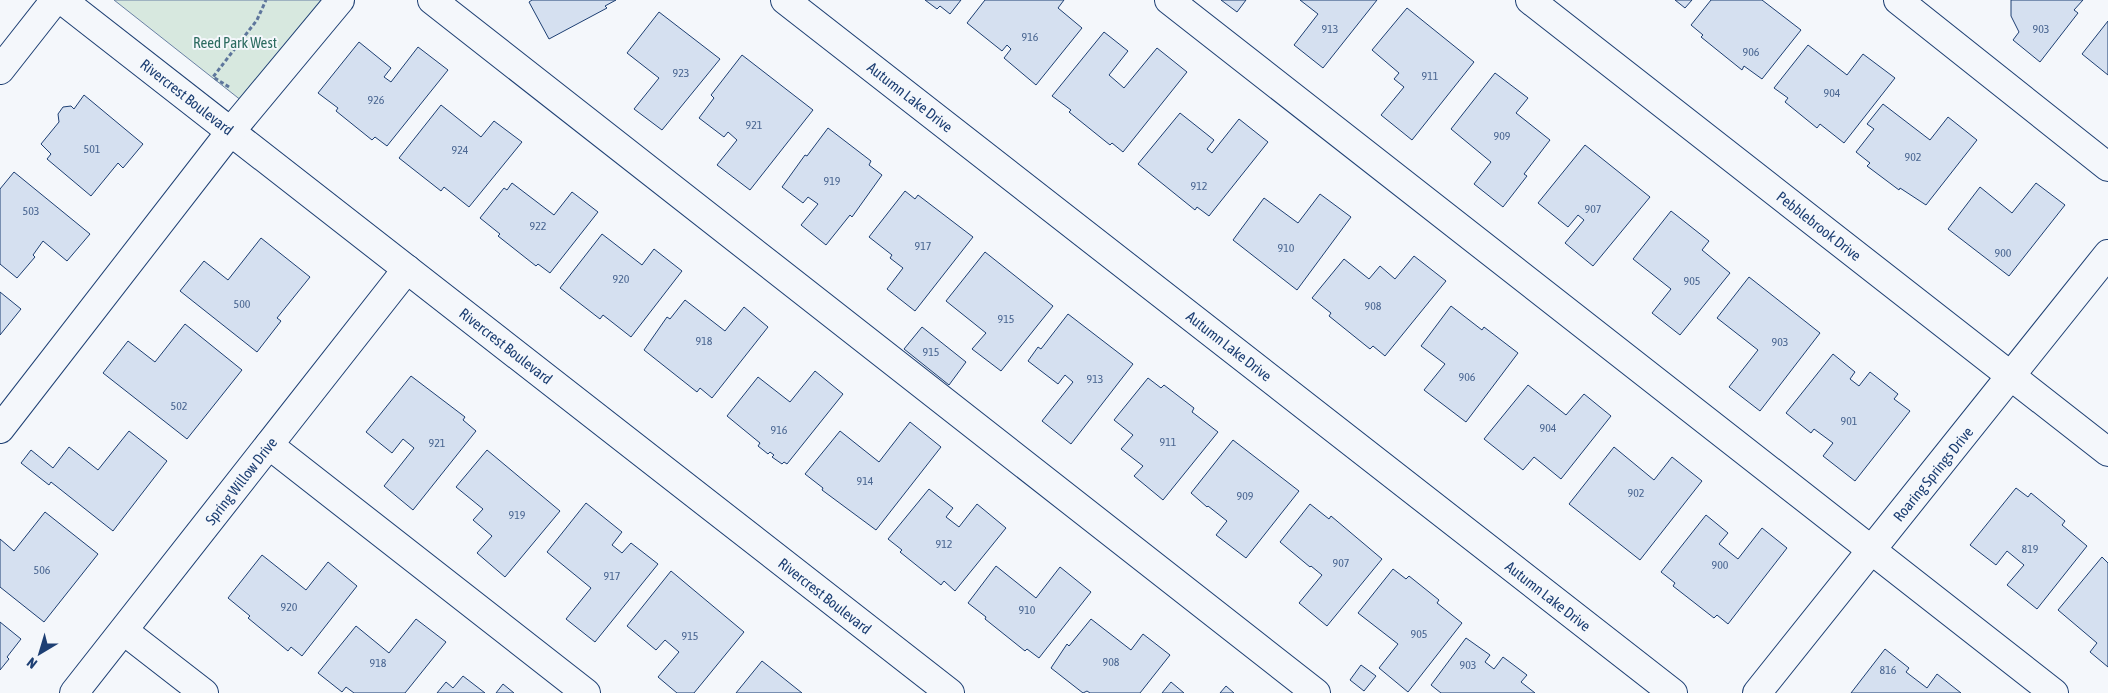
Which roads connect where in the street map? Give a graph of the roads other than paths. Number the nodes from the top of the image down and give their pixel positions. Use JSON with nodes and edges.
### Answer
{"nodes":[{"id":1,"x":55,"y":0,"type":"edge"},
{"id":2,"x":62,"y":0,"type":"edge"},
{"id":3,"x":340,"y":0,"type":"edge"},
{"id":4,"x":432,"y":0,"type":"edge"},
{"id":5,"x":785,"y":0,"type":"edge"},
{"id":6,"x":1169,"y":0,"type":"edge"},
{"id":7,"x":1530,"y":0,"type":"edge"},
{"id":8,"x":1898,"y":0,"type":"edge"},
{"id":9,"x":0,"y":70,"type":"edge"},
{"id":10,"x":231,"y":131,"type":"junction"},
{"id":11,"x":2108,"y":167,"type":"edge"},
{"id":12,"x":2108,"y":254,"type":"edge"},
{"id":13,"x":407,"y":269,"type":"junction"},
{"id":14,"x":2011,"y":376,"type":"junction"},
{"id":15,"x":0,"y":429,"type":"edge"},
{"id":16,"x":269,"y":445,"type":"junction"},
{"id":17,"x":2108,"y":452,"type":"edge"},
{"id":18,"x":1871,"y":550,"type":"junction"},
{"id":19,"x":124,"y":631,"type":"junction"},
{"id":20,"x":74,"y":693,"type":"edge"},
{"id":21,"x":204,"y":693,"type":"edge"},
{"id":22,"x":586,"y":693,"type":"edge"},
{"id":23,"x":950,"y":693,"type":"edge"},
{"id":24,"x":1316,"y":693,"type":"edge"},
{"id":25,"x":1673,"y":693,"type":"edge"},
{"id":26,"x":1757,"y":693,"type":"edge"},
{"id":27,"x":2054,"y":693,"type":"edge"}],
"edges":[{"from":1,"to":9,"type":"street"},
{"from":2,"to":10,"type":"street","name":"Rivercrest Boulevard"},
{"from":3,"to":10,"type":"street"},
{"from":4,"to":24,"type":"street"},
{"from":5,"to":25,"type":"street","name":"Autumn Lake Drive"},
{"from":6,"to":18,"type":"street"},
{"from":7,"to":14,"type":"street","name":"Pebblebrook Drive"},
{"from":8,"to":11,"type":"street"},
{"from":10,"to":13,"type":"street","name":"Rivercrest Boulevard"},
{"from":10,"to":15,"type":"street"},
{"from":12,"to":14,"type":"street","name":"Roaring Springs Drive"},
{"from":13,"to":16,"type":"street","name":"Spring Willow Drive"},
{"from":13,"to":23,"type":"street","name":"Rivercrest Boulevard"},
{"from":14,"to":17,"type":"street","name":"Pebblebrook Drive"},
{"from":14,"to":18,"type":"street","name":"Roaring Springs Drive"},
{"from":16,"to":19,"type":"street","name":"Spring Willow Drive"},
{"from":16,"to":22,"type":"street"},
{"from":18,"to":26,"type":"street","name":"Roaring Springs Drive"},
{"from":18,"to":27,"type":"street"},
{"from":19,"to":20,"type":"street","name":"Spring Willow Drive"},
{"from":19,"to":21,"type":"street"}]}
